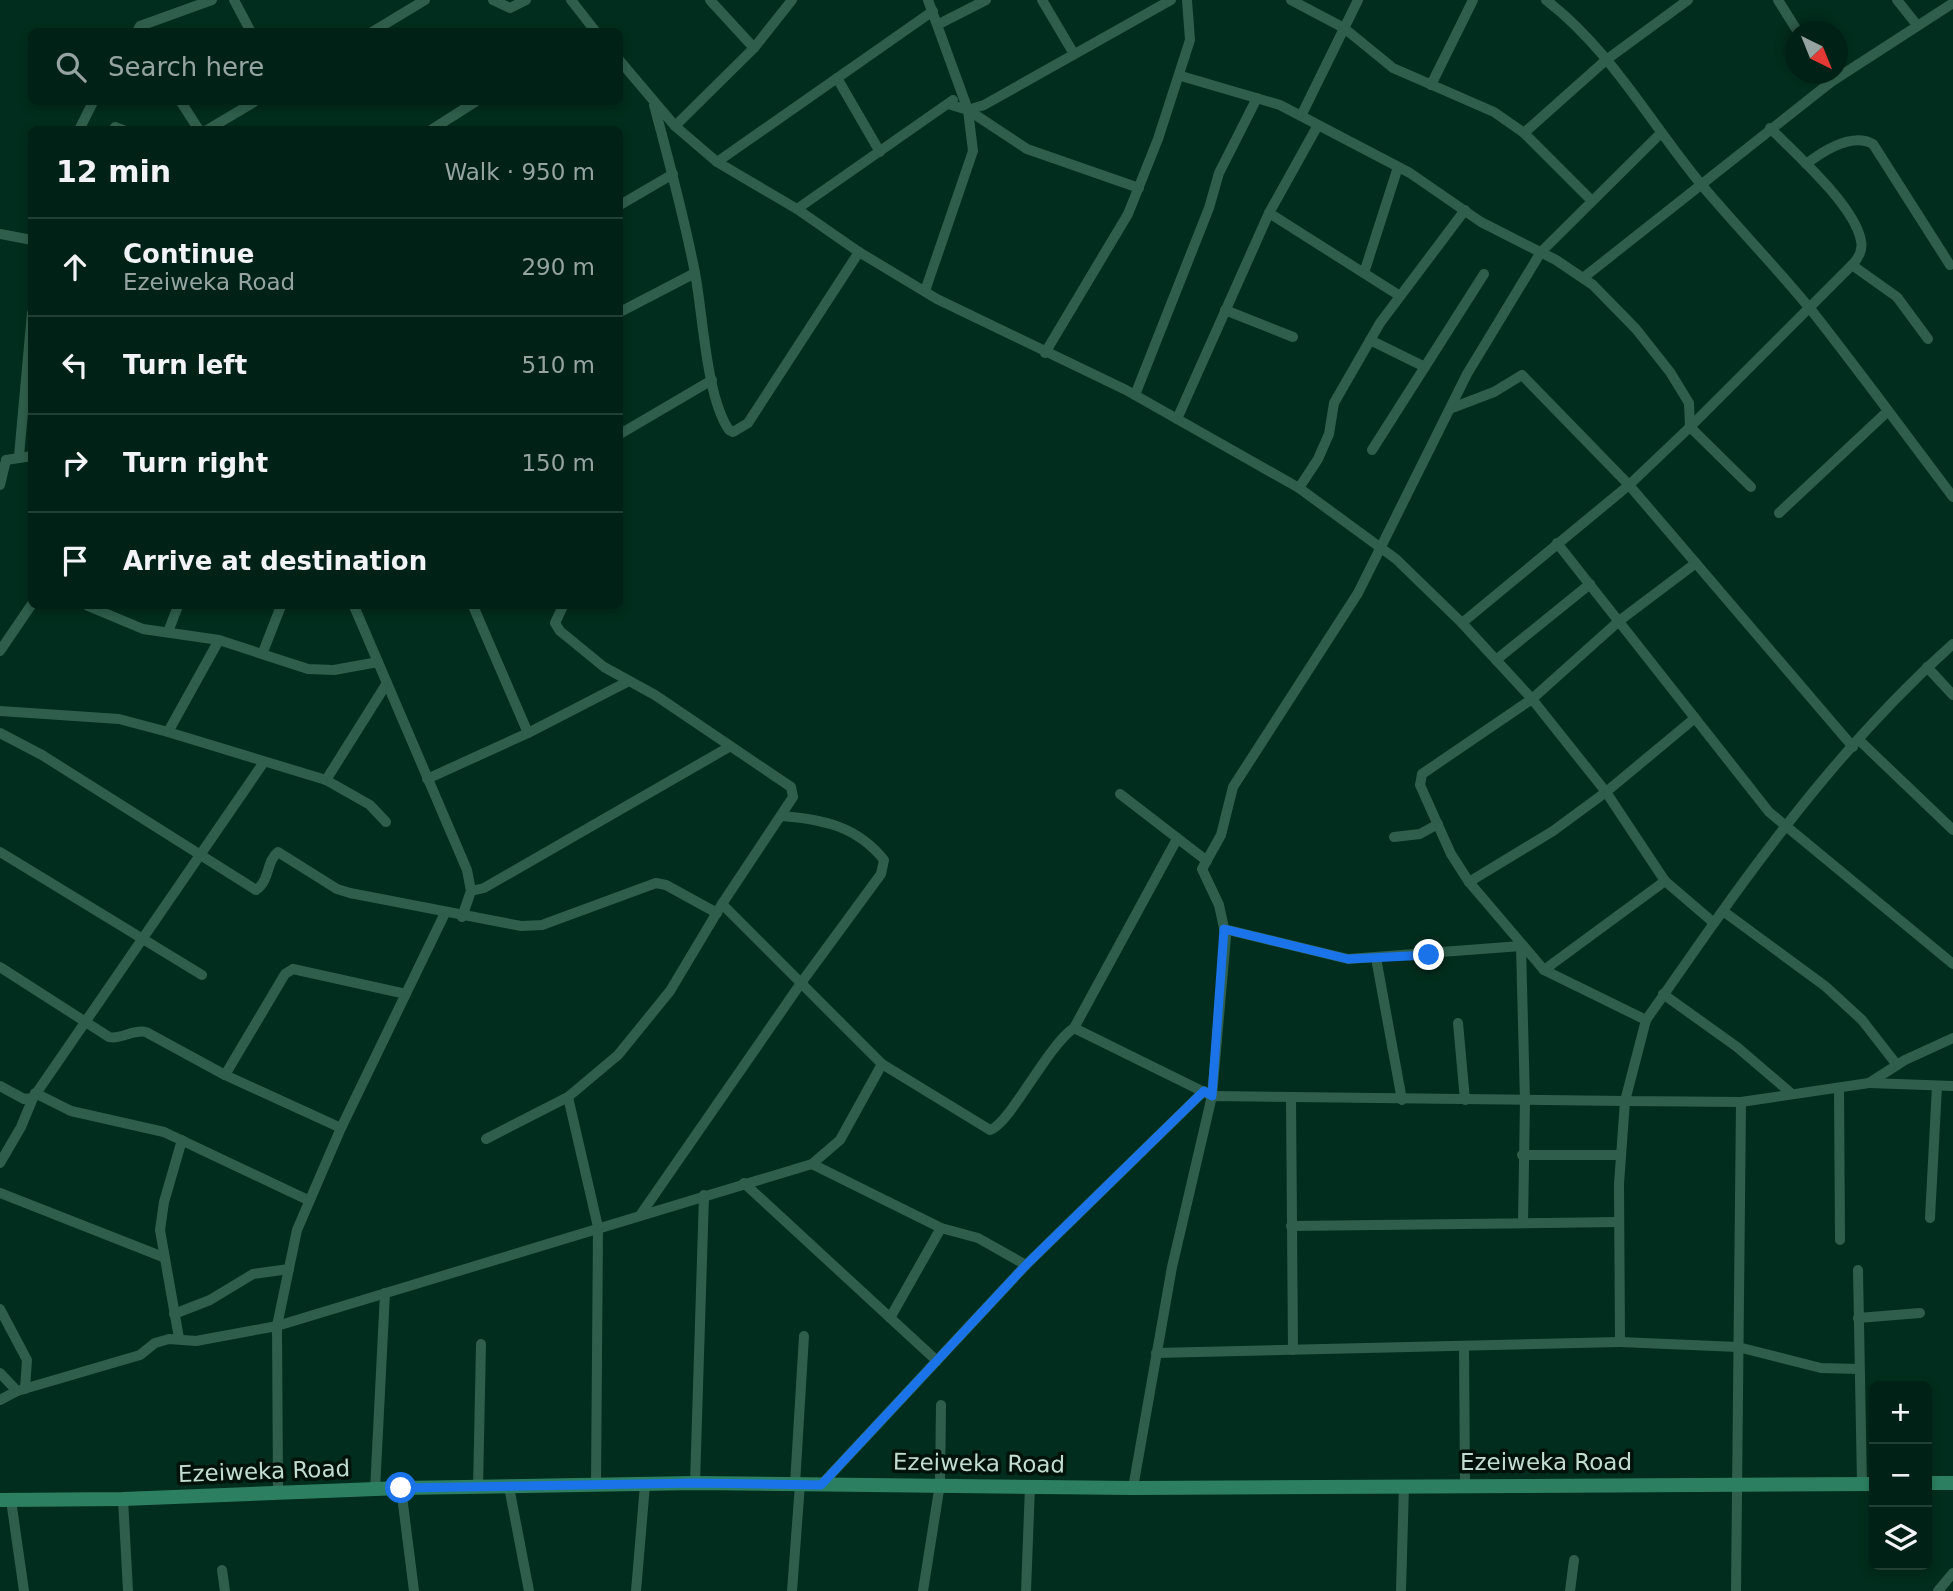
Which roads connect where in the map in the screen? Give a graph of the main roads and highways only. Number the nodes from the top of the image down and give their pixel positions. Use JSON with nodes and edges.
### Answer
{"nodes":[{"id":1,"x":1932,"y":1483,"type":"edge"},
{"id":2,"x":1953,"y":1483,"type":"edge"},
{"id":3,"x":1868,"y":1484,"type":"edge"},
{"id":4,"x":5,"y":1500,"type":"edge"}],
"edges":[{"from":1,"to":2,"type":"main road"},
{"from":3,"to":4,"type":"main road","name":"Ezeiweka Road"}]}
